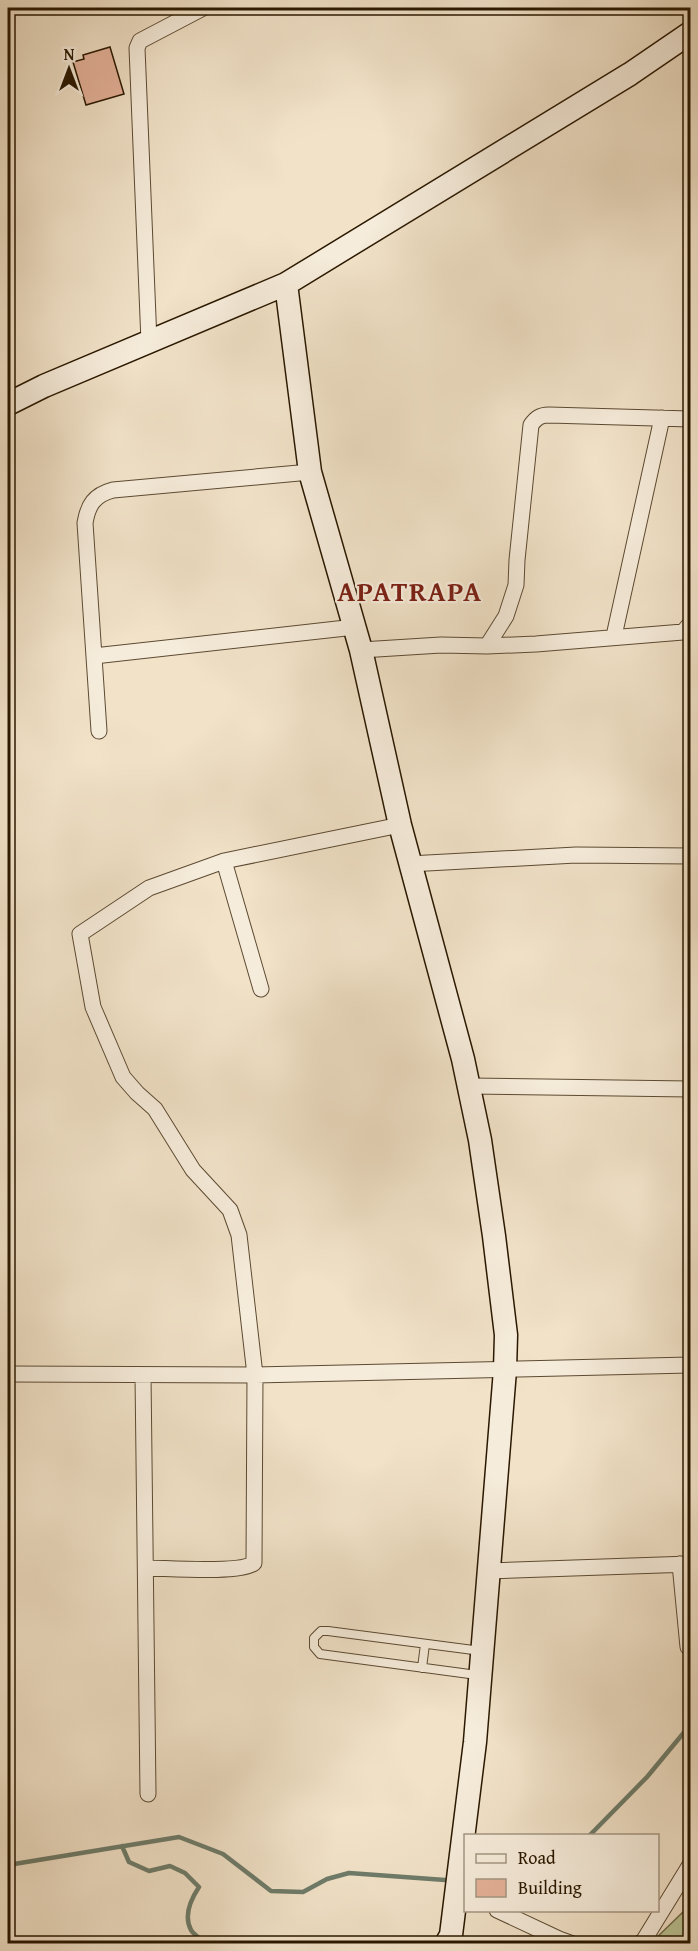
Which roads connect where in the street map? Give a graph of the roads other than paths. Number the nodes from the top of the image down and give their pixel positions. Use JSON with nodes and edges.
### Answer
{"nodes":[{"id":1,"x":203,"y":8,"type":"edge"},
{"id":2,"x":690,"y":33,"type":"edge"},
{"id":3,"x":286,"y":284,"type":"junction"},
{"id":4,"x":149,"y":342,"type":"junction"},
{"id":5,"x":8,"y":404,"type":"edge"},
{"id":6,"x":662,"y":418,"type":"junction"},
{"id":7,"x":690,"y":419,"type":"edge"},
{"id":8,"x":310,"y":472,"type":"junction"},
{"id":9,"x":355,"y":627,"type":"junction"},
{"id":10,"x":688,"y":632,"type":"edge"},
{"id":11,"x":614,"y":636,"type":"junction"},
{"id":12,"x":487,"y":646,"type":"junction"},
{"id":13,"x":362,"y":650,"type":"junction"},
{"id":14,"x":94,"y":656,"type":"junction"},
{"id":15,"x":99,"y":731,"type":"dead end"},
{"id":16,"x":400,"y":825,"type":"junction"},
{"id":17,"x":690,"y":856,"type":"edge"},
{"id":18,"x":225,"y":861,"type":"junction"},
{"id":19,"x":409,"y":864,"type":"junction"},
{"id":20,"x":261,"y":989,"type":"dead end"},
{"id":21,"x":468,"y":1086,"type":"junction"},
{"id":22,"x":690,"y":1089,"type":"edge"},
{"id":23,"x":690,"y":1365,"type":"edge"},
{"id":24,"x":505,"y":1370,"type":"junction"},
{"id":25,"x":8,"y":1374,"type":"edge"},
{"id":26,"x":143,"y":1375,"type":"junction"},
{"id":27,"x":255,"y":1375,"type":"junction"},
{"id":28,"x":685,"y":1564,"type":"edge"},
{"id":29,"x":146,"y":1568,"type":"junction"},
{"id":30,"x":489,"y":1572,"type":"junction"},
{"id":31,"x":424,"y":1644,"type":"junction"},
{"id":32,"x":688,"y":1647,"type":"dead end"},
{"id":33,"x":482,"y":1651,"type":"junction"},
{"id":34,"x":422,"y":1668,"type":"junction"},
{"id":35,"x":480,"y":1675,"type":"junction"},
{"id":36,"x":148,"y":1794,"type":"dead end"},
{"id":37,"x":467,"y":1834,"type":"edge"},
{"id":38,"x":464,"y":1861,"type":"edge"},
{"id":39,"x":690,"y":1865,"type":"edge"},
{"id":40,"x":461,"y":1894,"type":"edge"},
{"id":41,"x":499,"y":1912,"type":"edge"},
{"id":42,"x":446,"y":1944,"type":"edge"},
{"id":43,"x":573,"y":1944,"type":"edge"},
{"id":44,"x":639,"y":1944,"type":"edge"}],
"edges":[{"from":1,"to":4,"type":"street"},
{"from":2,"to":3,"type":"street"},
{"from":3,"to":4,"type":"street"},
{"from":3,"to":8,"type":"street"},
{"from":4,"to":5,"type":"street"},
{"from":6,"to":7,"type":"street"},
{"from":6,"to":11,"type":"street"},
{"from":6,"to":12,"type":"street"},
{"from":8,"to":9,"type":"street"},
{"from":8,"to":14,"type":"street"},
{"from":9,"to":13,"type":"street"},
{"from":9,"to":14,"type":"street"},
{"from":10,"to":11,"type":"street"},
{"from":11,"to":12,"type":"street"},
{"from":12,"to":13,"type":"street"},
{"from":13,"to":16,"type":"street"},
{"from":14,"to":15,"type":"street"},
{"from":16,"to":18,"type":"street"},
{"from":16,"to":19,"type":"street"},
{"from":17,"to":19,"type":"street"},
{"from":18,"to":20,"type":"street"},
{"from":18,"to":27,"type":"street"},
{"from":19,"to":21,"type":"street"},
{"from":21,"to":22,"type":"street"},
{"from":21,"to":24,"type":"street"},
{"from":23,"to":24,"type":"street"},
{"from":24,"to":27,"type":"street"},
{"from":24,"to":30,"type":"street"},
{"from":25,"to":26,"type":"street"},
{"from":26,"to":27,"type":"street"},
{"from":26,"to":29,"type":"street"},
{"from":27,"to":29,"type":"street"},
{"from":28,"to":30,"type":"street"},
{"from":28,"to":32,"type":"street"},
{"from":29,"to":36,"type":"street"},
{"from":30,"to":33,"type":"street"},
{"from":31,"to":33,"type":"lane"},
{"from":31,"to":34,"type":"lane"},
{"from":31,"to":34,"type":"lane"},
{"from":33,"to":35,"type":"street"},
{"from":34,"to":35,"type":"lane"},
{"from":35,"to":37,"type":"street"},
{"from":38,"to":40,"type":"street"},
{"from":39,"to":44,"type":"street"},
{"from":40,"to":42,"type":"street"},
{"from":41,"to":43,"type":"street"}]}
